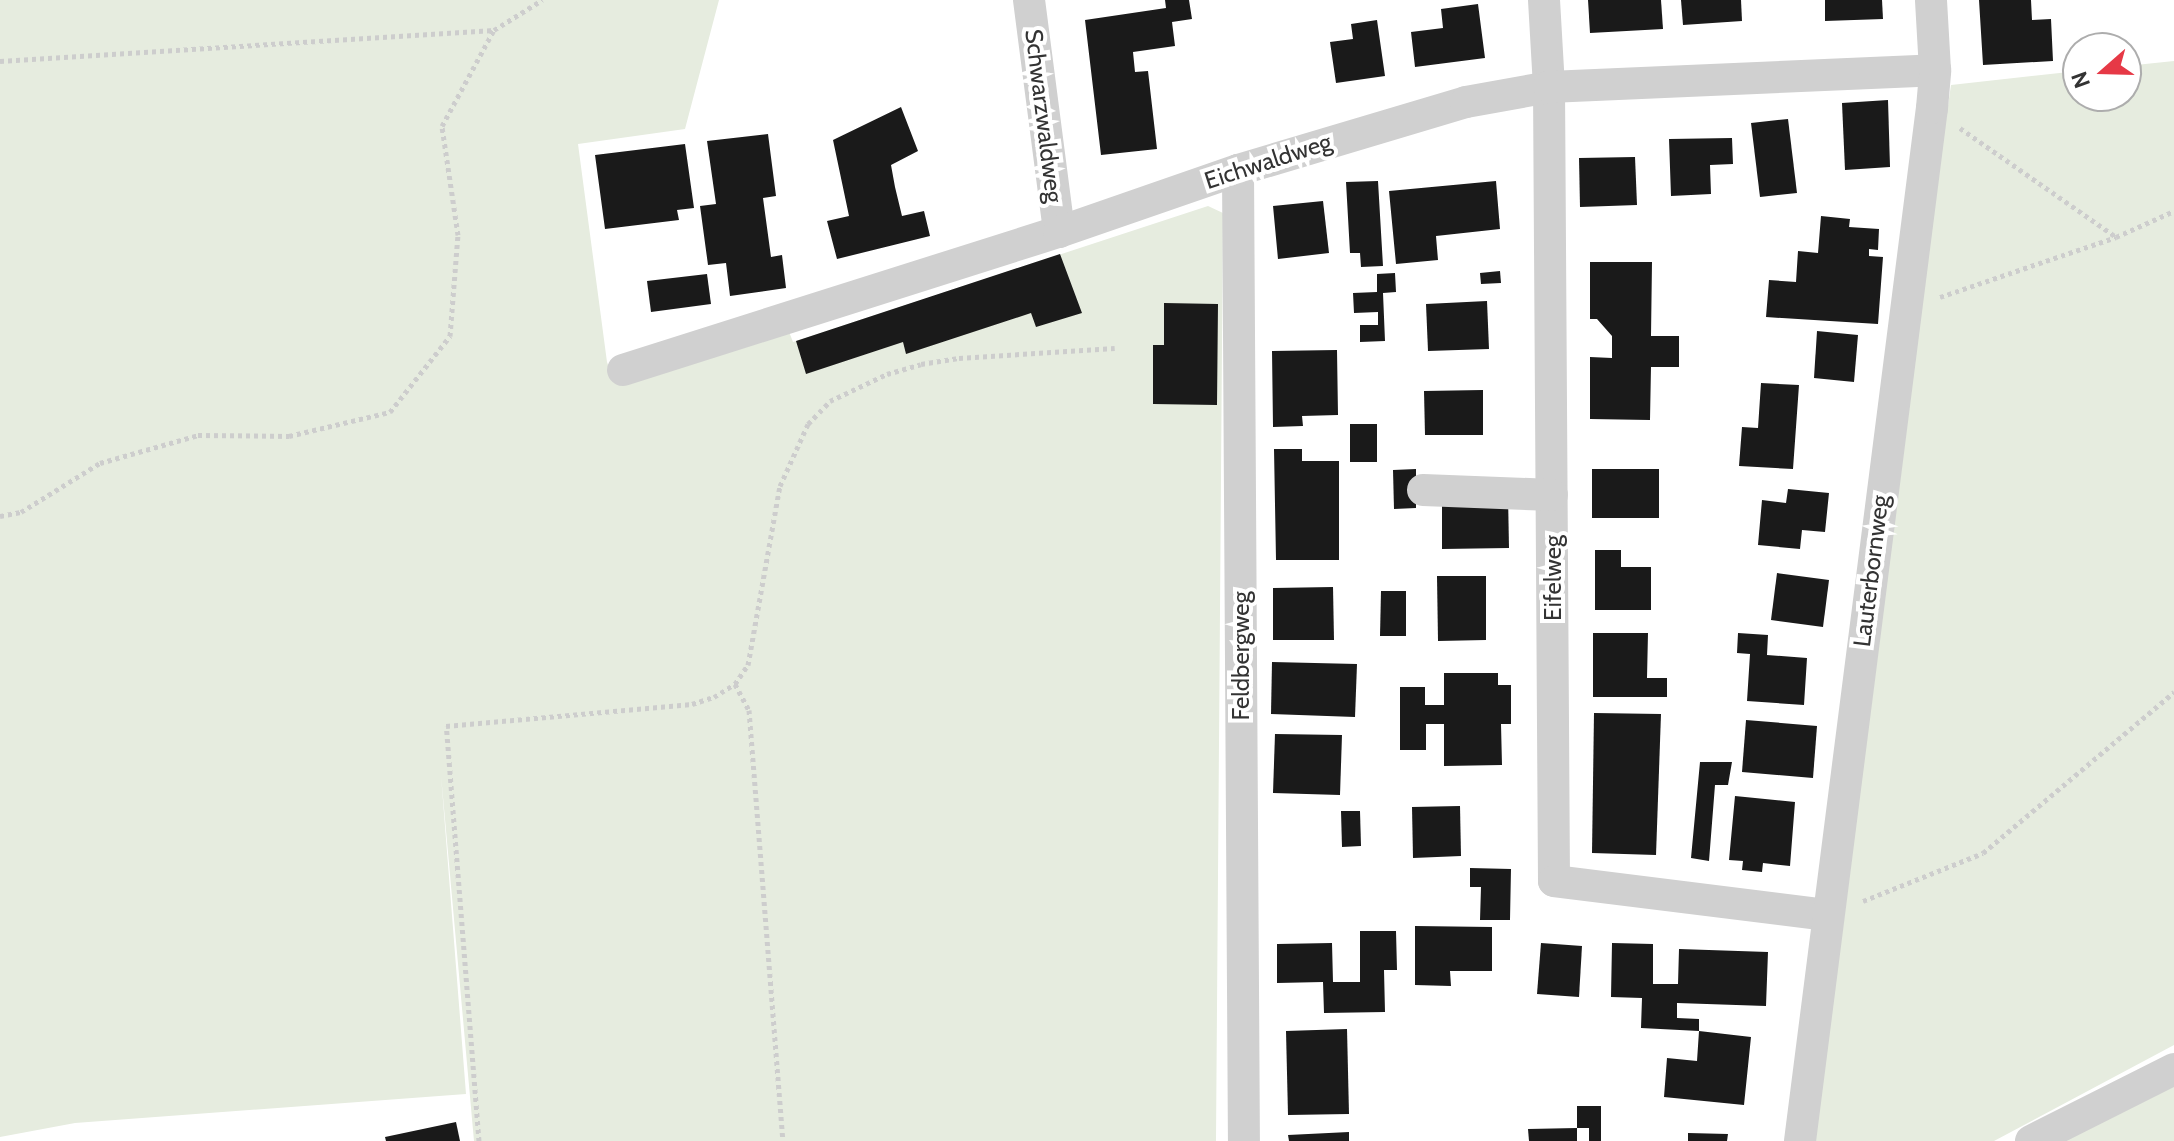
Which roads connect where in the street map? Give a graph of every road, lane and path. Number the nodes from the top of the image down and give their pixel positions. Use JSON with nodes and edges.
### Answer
{"nodes":[{"id":1,"x":542,"y":0,"type":"edge"},
{"id":2,"x":1029,"y":0,"type":"edge"},
{"id":3,"x":1544,"y":0,"type":"edge"},
{"id":4,"x":1931,"y":0,"type":"edge"},
{"id":5,"x":494,"y":30,"type":"junction"},
{"id":6,"x":0,"y":61,"type":"edge"},
{"id":7,"x":1935,"y":70,"type":"junction"},
{"id":8,"x":1549,"y":87,"type":"junction"},
{"id":9,"x":1932,"y":108,"type":"junction"},
{"id":10,"x":1238,"y":170,"type":"junction"},
{"id":11,"x":2174,"y":211,"type":"edge"},
{"id":12,"x":1059,"y":232,"type":"junction"},
{"id":13,"x":2116,"y":237,"type":"junction"},
{"id":14,"x":1905,"y":308,"type":"junction"},
{"id":15,"x":1115,"y":348,"type":"dead end"},
{"id":16,"x":623,"y":370,"type":"dead end"},
{"id":17,"x":1423,"y":490,"type":"dead end"},
{"id":18,"x":1552,"y":495,"type":"junction"},
{"id":19,"x":0,"y":516,"type":"edge"},
{"id":20,"x":735,"y":684,"type":"junction"},
{"id":21,"x":2174,"y":692,"type":"edge"},
{"id":22,"x":1826,"y":915,"type":"junction"},
{"id":23,"x":2174,"y":1069,"type":"edge"},
{"id":24,"x":479,"y":1141,"type":"edge"},
{"id":25,"x":783,"y":1141,"type":"edge"},
{"id":26,"x":1244,"y":1141,"type":"edge"},
{"id":27,"x":1800,"y":1141,"type":"edge"},
{"id":28,"x":2031,"y":1141,"type":"edge"}],
"edges":[{"from":1,"to":5,"type":"path"},
{"from":2,"to":12,"type":"street","name":"Schwarzwaldweg"},
{"from":3,"to":8,"type":"street","name":"Eifelweg"},
{"from":4,"to":7,"type":"street","name":"Lauterbornweg"},
{"from":5,"to":6,"type":"path"},
{"from":5,"to":19,"type":"path"},
{"from":7,"to":8,"type":"street","name":"Eichwaldweg"},
{"from":7,"to":9,"type":"street","name":"Lauterbornweg"},
{"from":8,"to":10,"type":"street","name":"Eichwaldweg"},
{"from":8,"to":18,"type":"street","name":"Eifelweg"},
{"from":9,"to":13,"type":"path"},
{"from":9,"to":14,"type":"street","name":"Lauterbornweg"},
{"from":10,"to":12,"type":"street","name":"Eichwaldweg"},
{"from":10,"to":26,"type":"street","name":"Feldbergweg"},
{"from":11,"to":13,"type":"path"},
{"from":12,"to":16,"type":"street","name":"Eichwaldweg"},
{"from":13,"to":14,"type":"path"},
{"from":14,"to":22,"type":"street","name":"Lauterbornweg"},
{"from":15,"to":20,"type":"path"},
{"from":17,"to":18,"type":"street"},
{"from":18,"to":22,"type":"street","name":"Eifelweg"},
{"from":20,"to":24,"type":"path"},
{"from":20,"to":25,"type":"path"},
{"from":21,"to":22,"type":"path"},
{"from":22,"to":27,"type":"street","name":"Lauterbornweg"},
{"from":23,"to":28,"type":"street"}]}
